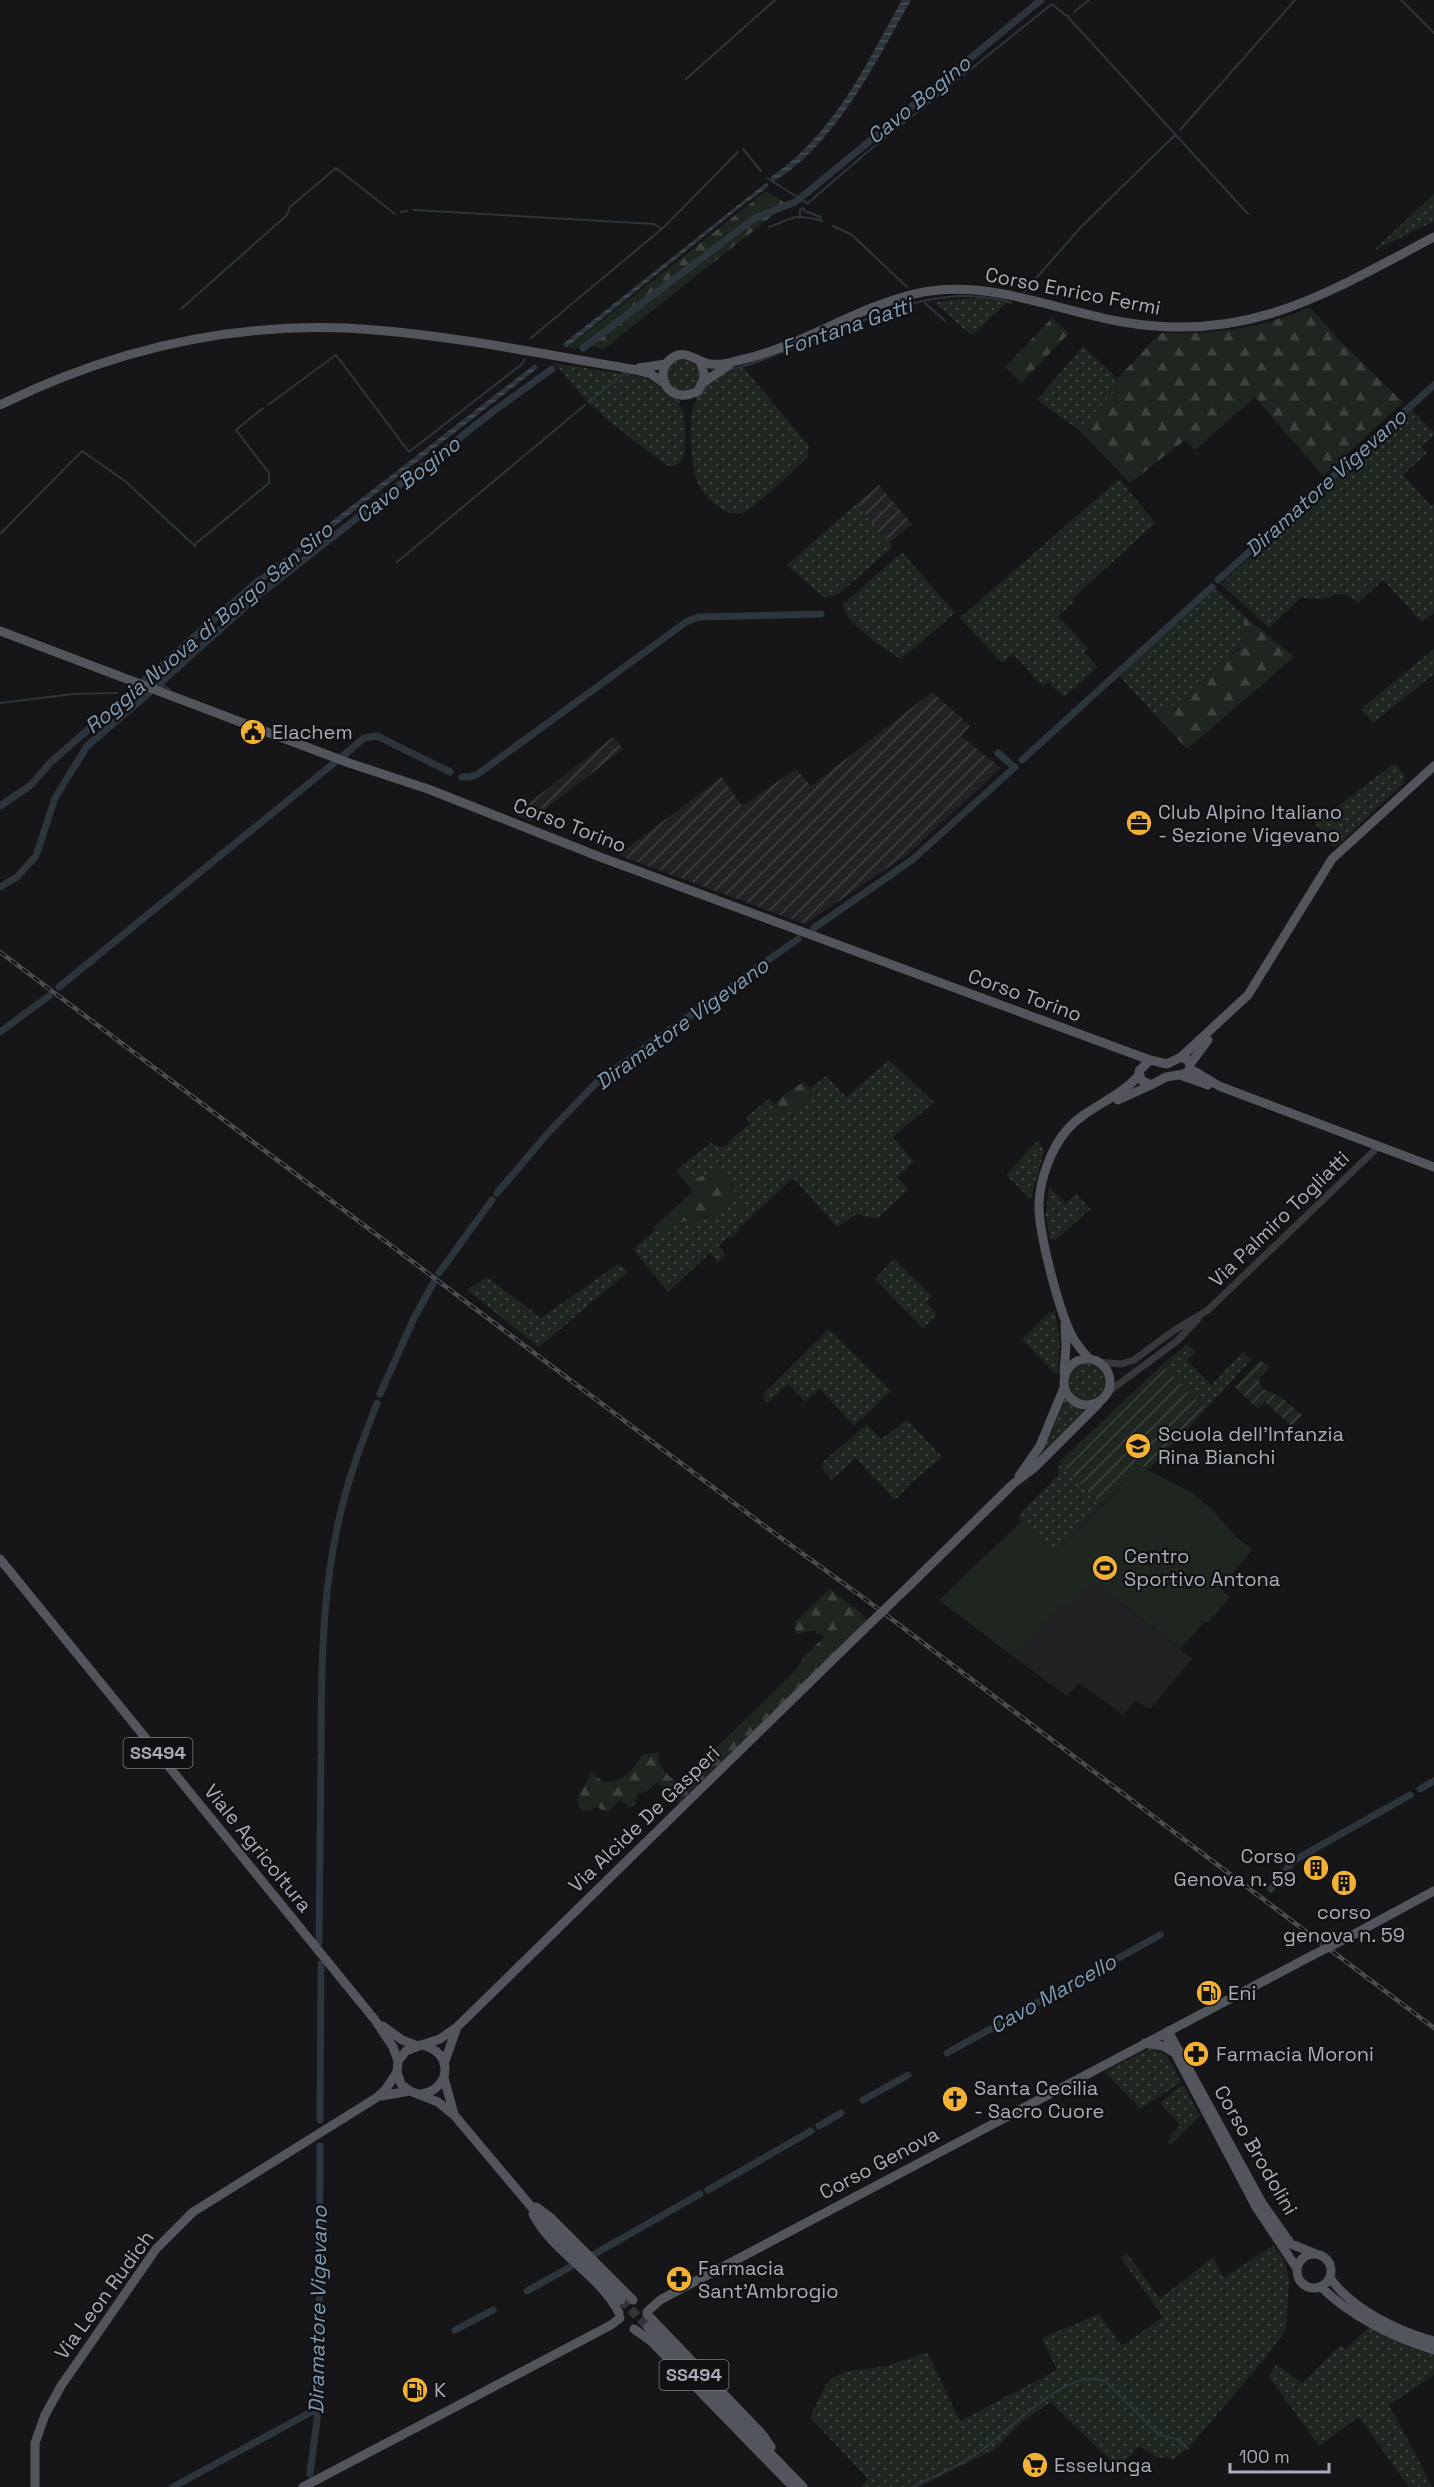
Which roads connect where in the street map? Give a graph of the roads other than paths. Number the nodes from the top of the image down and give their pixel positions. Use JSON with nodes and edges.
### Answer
{"nodes":[{"id":1,"x":1434,"y":237,"type":"edge"},
{"id":2,"x":700,"y":361,"type":"junction"},
{"id":3,"x":735,"y":362,"type":"junction"},
{"id":4,"x":666,"y":364,"type":"junction"},
{"id":5,"x":632,"y":369,"type":"junction"},
{"id":6,"x":704,"y":381,"type":"junction"},
{"id":7,"x":664,"y":383,"type":"junction"},
{"id":8,"x":0,"y":405,"type":"edge"},
{"id":9,"x":0,"y":631,"type":"edge"},
{"id":10,"x":1434,"y":766,"type":"edge"},
{"id":11,"x":1229,"y":1014,"type":"junction"},
{"id":12,"x":1127,"y":1052,"type":"junction"},
{"id":13,"x":1181,"y":1057,"type":"junction"},
{"id":14,"x":1150,"y":1060,"type":"junction"},
{"id":15,"x":1190,"y":1066,"type":"junction"},
{"id":16,"x":1139,"y":1073,"type":"junction"},
{"id":17,"x":1180,"y":1075,"type":"junction"},
{"id":18,"x":1150,"y":1085,"type":"junction"},
{"id":19,"x":1220,"y":1086,"type":"junction"},
{"id":20,"x":1098,"y":1107,"type":"junction"},
{"id":21,"x":1379,"y":1146,"type":"junction"},
{"id":22,"x":1434,"y":1167,"type":"edge"},
{"id":23,"x":1201,"y":1314,"type":"junction"},
{"id":24,"x":1064,"y":1316,"type":"junction"},
{"id":25,"x":1094,"y":1360,"type":"junction"},
{"id":26,"x":1064,"y":1376,"type":"junction"},
{"id":27,"x":1064,"y":1388,"type":"junction"},
{"id":28,"x":1108,"y":1392,"type":"junction"},
{"id":29,"x":1099,"y":1403,"type":"junction"},
{"id":30,"x":1013,"y":1484,"type":"junction"},
{"id":31,"x":0,"y":1559,"type":"edge"},
{"id":32,"x":1434,"y":1891,"type":"edge"},
{"id":33,"x":375,"y":2020,"type":"junction"},
{"id":34,"x":1183,"y":2024,"type":"junction"},
{"id":35,"x":457,"y":2027,"type":"junction"},
{"id":36,"x":1166,"y":2032,"type":"junction"},
{"id":37,"x":1145,"y":2043,"type":"junction"},
{"id":38,"x":419,"y":2046,"type":"junction"},
{"id":39,"x":1176,"y":2051,"type":"junction"},
{"id":40,"x":398,"y":2061,"type":"junction"},
{"id":41,"x":444,"y":2064,"type":"junction"},
{"id":42,"x":397,"y":2072,"type":"junction"},
{"id":43,"x":444,"y":2078,"type":"junction"},
{"id":44,"x":410,"y":2091,"type":"junction"},
{"id":45,"x":421,"y":2094,"type":"junction"},
{"id":46,"x":376,"y":2098,"type":"junction"},
{"id":47,"x":455,"y":2116,"type":"junction"},
{"id":48,"x":526,"y":2200,"type":"junction"},
{"id":49,"x":1316,"y":2254,"type":"junction"},
{"id":50,"x":1296,"y":2267,"type":"junction"},
{"id":51,"x":1330,"y":2278,"type":"junction"},
{"id":52,"x":1321,"y":2287,"type":"junction"},
{"id":53,"x":621,"y":2300,"type":"tunnel mouth"},
{"id":54,"x":642,"y":2307,"type":"junction"},
{"id":55,"x":621,"y":2318,"type":"junction"},
{"id":56,"x":634,"y":2328,"type":"junction"},
{"id":57,"x":648,"y":2328,"type":"tunnel mouth"},
{"id":58,"x":1434,"y":2341,"type":"edge"},
{"id":59,"x":1434,"y":2350,"type":"edge"},
{"id":60,"x":784,"y":2467,"type":"junction"},
{"id":61,"x":35,"y":2487,"type":"edge"},
{"id":62,"x":303,"y":2487,"type":"edge"},
{"id":63,"x":793,"y":2487,"type":"edge"},
{"id":64,"x":803,"y":2487,"type":"edge"}],
"edges":[{"from":1,"to":3,"type":"main road","name":"Corso Enrico Fermi"},
{"from":2,"to":3,"type":"main road","name":"Corso Enrico Fermi"},
{"from":2,"to":4,"type":"main road"},
{"from":2,"to":6,"type":"main road"},
{"from":3,"to":6,"type":"main road","name":"Corso Enrico Fermi"},
{"from":4,"to":5,"type":"main road"},
{"from":4,"to":7,"type":"main road"},
{"from":5,"to":7,"type":"main road"},
{"from":5,"to":8,"type":"main road"},
{"from":6,"to":7,"type":"main road"},
{"from":9,"to":12,"type":"main road","name":"Corso Torino"},
{"from":10,"to":11,"type":"main road"},
{"from":11,"to":13,"type":"main road"},
{"from":11,"to":15,"type":"main road"},
{"from":12,"to":14,"type":"main road","name":"Corso Torino"},
{"from":12,"to":16,"type":"main road"},
{"from":13,"to":14,"type":"main road"},
{"from":13,"to":15,"type":"main road"},
{"from":14,"to":16,"type":"main road"},
{"from":15,"to":17,"type":"main road"},
{"from":15,"to":19,"type":"main road"},
{"from":16,"to":18,"type":"main road"},
{"from":16,"to":20,"type":"main road"},
{"from":17,"to":18,"type":"main road"},
{"from":17,"to":19,"type":"main road"},
{"from":18,"to":20,"type":"main road"},
{"from":19,"to":21,"type":"main road"},
{"from":20,"to":24,"type":"main road"},
{"from":21,"to":22,"type":"main road"},
{"from":21,"to":23,"type":"street","name":"Via Palmiro Togliatti"},
{"from":23,"to":25,"type":"street","name":"Via Palmiro Togliatti"},
{"from":23,"to":28,"type":"street","name":"Via Palmiro Togliatti"},
{"from":24,"to":25,"type":"main road"},
{"from":24,"to":26,"type":"main road"},
{"from":25,"to":26,"type":"main road"},
{"from":25,"to":28,"type":"main road"},
{"from":26,"to":27,"type":"main road"},
{"from":27,"to":29,"type":"main road"},
{"from":27,"to":30,"type":"main road"},
{"from":28,"to":29,"type":"main road"},
{"from":29,"to":30,"type":"main road"},
{"from":30,"to":35,"type":"main road","name":"Via Alcide De Gasperi","bridge":true},
{"from":31,"to":33,"type":"main road","name":"Viale Agricoltura","number":"SS494"},
{"from":32,"to":34,"type":"main road","name":"Corso Genova","bridge":true},
{"from":33,"to":38,"type":"main road","name":"Viale Agricoltura","number":"SS494"},
{"from":33,"to":40,"type":"main road","name":"Viale Agricoltura","number":"SS494"},
{"from":34,"to":36,"type":"main road","name":"Corso Genova"},
{"from":34,"to":39,"type":"main road"},
{"from":35,"to":38,"type":"main road","name":"Via Alcide De Gasperi"},
{"from":35,"to":41,"type":"main road","name":"Via Alcide De Gasperi"},
{"from":36,"to":37,"type":"main road","name":"Corso Genova"},
{"from":36,"to":39,"type":"main road","name":"Corso Brodolini"},
{"from":37,"to":39,"type":"main road"},
{"from":37,"to":54,"type":"main road","name":"Corso Genova"},
{"from":38,"to":40,"type":"main road"},
{"from":38,"to":41,"type":"main road","name":"Viale Agricoltura","number":"SS494"},
{"from":39,"to":49,"type":"main road","name":"Corso Brodolini"},
{"from":39,"to":50,"type":"main road","name":"Corso Brodolini"},
{"from":40,"to":42,"type":"main road"},
{"from":41,"to":43,"type":"main road"},
{"from":42,"to":44,"type":"main road"},
{"from":42,"to":46,"type":"main road"},
{"from":43,"to":45,"type":"main road"},
{"from":43,"to":47,"type":"main road"},
{"from":44,"to":45,"type":"main road"},
{"from":44,"to":46,"type":"main road"},
{"from":45,"to":47,"type":"main road"},
{"from":46,"to":61,"type":"main road","name":"Via Leon Rudich"},
{"from":47,"to":48,"type":"main road"},
{"from":48,"to":53,"type":"main road"},
{"from":48,"to":54,"type":"main road"},
{"from":48,"to":55,"type":"main road"},
{"from":49,"to":50,"type":"main road"},
{"from":49,"to":51,"type":"main road"},
{"from":50,"to":52,"type":"main road","name":"Corso Brodolini"},
{"from":51,"to":52,"type":"main road"},
{"from":51,"to":58,"type":"main road"},
{"from":52,"to":59,"type":"main road","name":"Corso Brodolini"},
{"from":54,"to":55,"type":"main road","name":"Corso Genova"},
{"from":54,"to":56,"type":"main road","name":"Corso Genova"},
{"from":54,"to":60,"type":"main road"},
{"from":55,"to":56,"type":"main road"},
{"from":55,"to":62,"type":"main road"},
{"from":56,"to":63,"type":"main road"},
{"from":57,"to":60,"type":"main road","number":"SS494"},
{"from":60,"to":64,"type":"main road","number":"SS494"}]}
